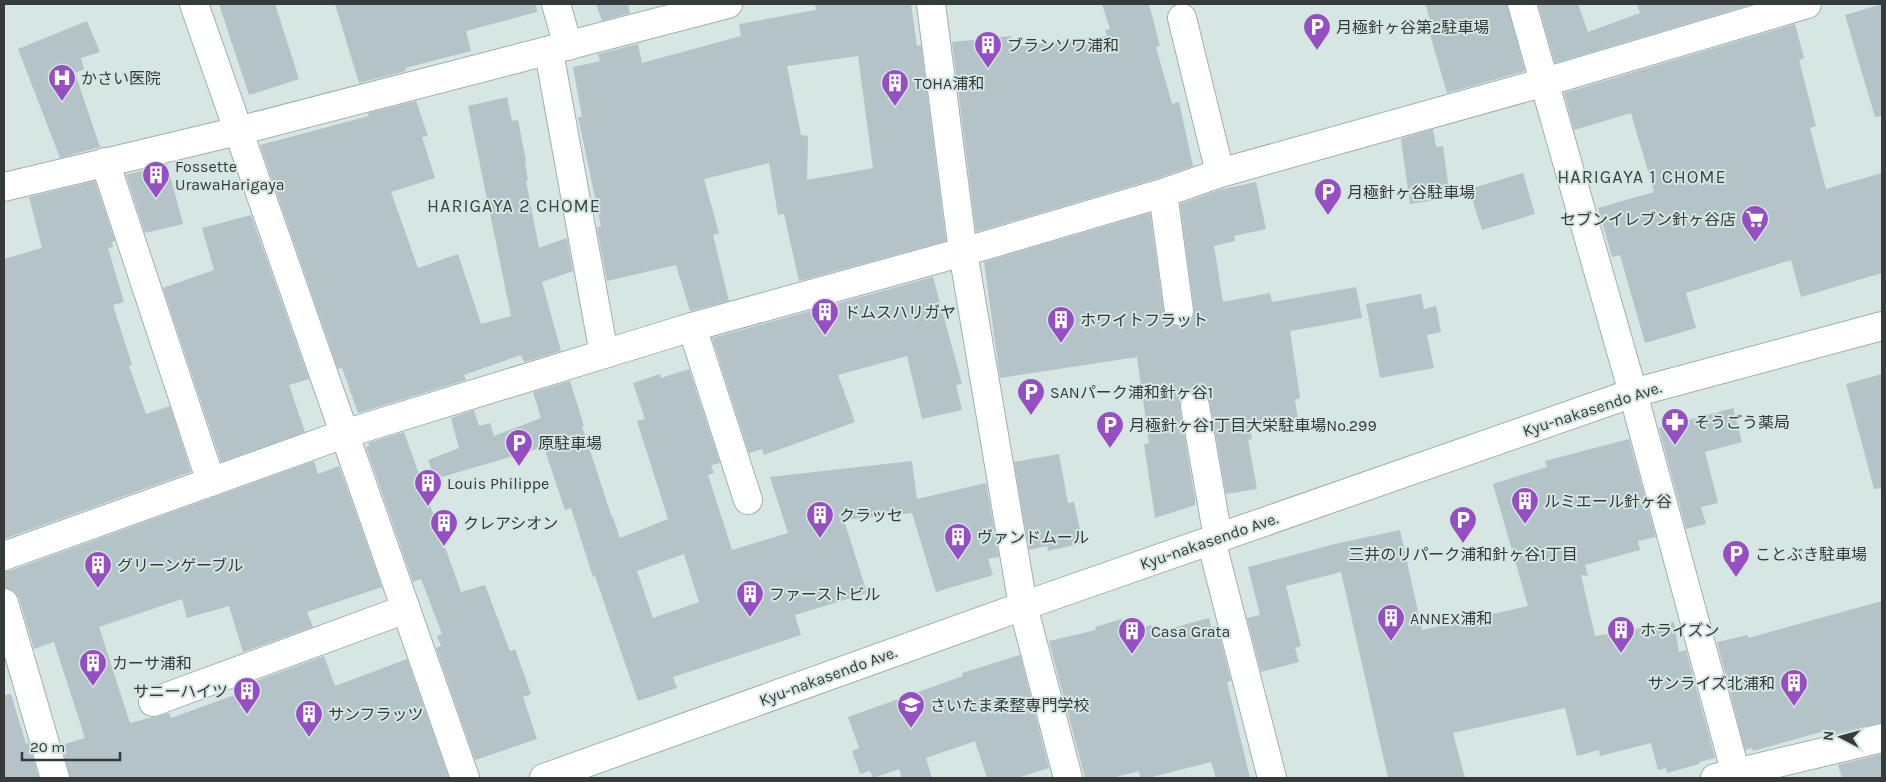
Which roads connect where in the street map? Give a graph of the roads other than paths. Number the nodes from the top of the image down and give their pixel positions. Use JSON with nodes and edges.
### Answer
{"nodes":[{"id":1,"x":194,"y":4,"type":"edge"},
{"id":2,"x":556,"y":4,"type":"edge"},
{"id":3,"x":728,"y":4,"type":"edge"},
{"id":4,"x":931,"y":4,"type":"edge"},
{"id":5,"x":1522,"y":4,"type":"edge"},
{"id":6,"x":1807,"y":4,"type":"edge"},
{"id":7,"x":1182,"y":18,"type":"dead end"},
{"id":8,"x":559,"y":49,"type":"junction"},
{"id":9,"x":1545,"y":82,"type":"junction"},
{"id":10,"x":238,"y":131,"type":"junction"},
{"id":11,"x":105,"y":162,"type":"junction"},
{"id":12,"x":1220,"y":173,"type":"junction"},
{"id":13,"x":4,"y":187,"type":"edge"},
{"id":14,"x":1163,"y":193,"type":"junction"},
{"id":15,"x":963,"y":252,"type":"junction"},
{"id":16,"x":1179,"y":311,"type":"dead end"},
{"id":17,"x":1882,"y":326,"type":"edge"},
{"id":18,"x":692,"y":328,"type":"junction"},
{"id":19,"x":604,"y":354,"type":"junction"},
{"id":20,"x":1633,"y":394,"type":"junction"},
{"id":21,"x":1194,"y":406,"type":"dead end"},
{"id":22,"x":344,"y":434,"type":"junction"},
{"id":23,"x":211,"y":482,"type":"junction"},
{"id":24,"x":748,"y":500,"type":"dead end"},
{"id":25,"x":1215,"y":539,"type":"junction"},
{"id":26,"x":4,"y":556,"type":"edge"},
{"id":27,"x":4,"y":603,"type":"edge"},
{"id":28,"x":1023,"y":606,"type":"junction"},
{"id":29,"x":406,"y":609,"type":"junction"},
{"id":30,"x":153,"y":702,"type":"dead end"},
{"id":31,"x":1882,"y":738,"type":"edge"},
{"id":32,"x":1729,"y":777,"type":"edge"},
{"id":33,"x":55,"y":778,"type":"edge"},
{"id":34,"x":465,"y":778,"type":"edge"},
{"id":35,"x":544,"y":778,"type":"edge"},
{"id":36,"x":1068,"y":778,"type":"edge"},
{"id":37,"x":1272,"y":778,"type":"edge"}],
"edges":[{"from":1,"to":10,"type":"street"},
{"from":2,"to":8,"type":"street"},
{"from":3,"to":8,"type":"street"},
{"from":4,"to":15,"type":"street"},
{"from":5,"to":9,"type":"street"},
{"from":6,"to":9,"type":"street"},
{"from":7,"to":12,"type":"street"},
{"from":8,"to":10,"type":"street"},
{"from":8,"to":19,"type":"street"},
{"from":9,"to":12,"type":"street"},
{"from":9,"to":20,"type":"street"},
{"from":10,"to":11,"type":"street"},
{"from":10,"to":22,"type":"street"},
{"from":11,"to":13,"type":"street"},
{"from":11,"to":23,"type":"street"},
{"from":12,"to":14,"type":"street"},
{"from":14,"to":15,"type":"street"},
{"from":14,"to":16,"type":"street"},
{"from":15,"to":18,"type":"street"},
{"from":15,"to":28,"type":"street"},
{"from":17,"to":20,"type":"street","name":"Kyu-nakasendo Ave."},
{"from":18,"to":19,"type":"street"},
{"from":18,"to":24,"type":"street"},
{"from":19,"to":22,"type":"street"},
{"from":20,"to":25,"type":"street","name":"Kyu-nakasendo Ave."},
{"from":20,"to":32,"type":"street"},
{"from":21,"to":25,"type":"street"},
{"from":22,"to":23,"type":"street"},
{"from":22,"to":29,"type":"street"},
{"from":23,"to":26,"type":"street"},
{"from":25,"to":28,"type":"street","name":"Kyu-nakasendo Ave."},
{"from":25,"to":37,"type":"street"},
{"from":27,"to":33,"type":"street"},
{"from":28,"to":35,"type":"street","name":"Kyu-nakasendo Ave."},
{"from":28,"to":36,"type":"street"},
{"from":29,"to":30,"type":"street"},
{"from":29,"to":34,"type":"street"},
{"from":31,"to":32,"type":"street"}]}
